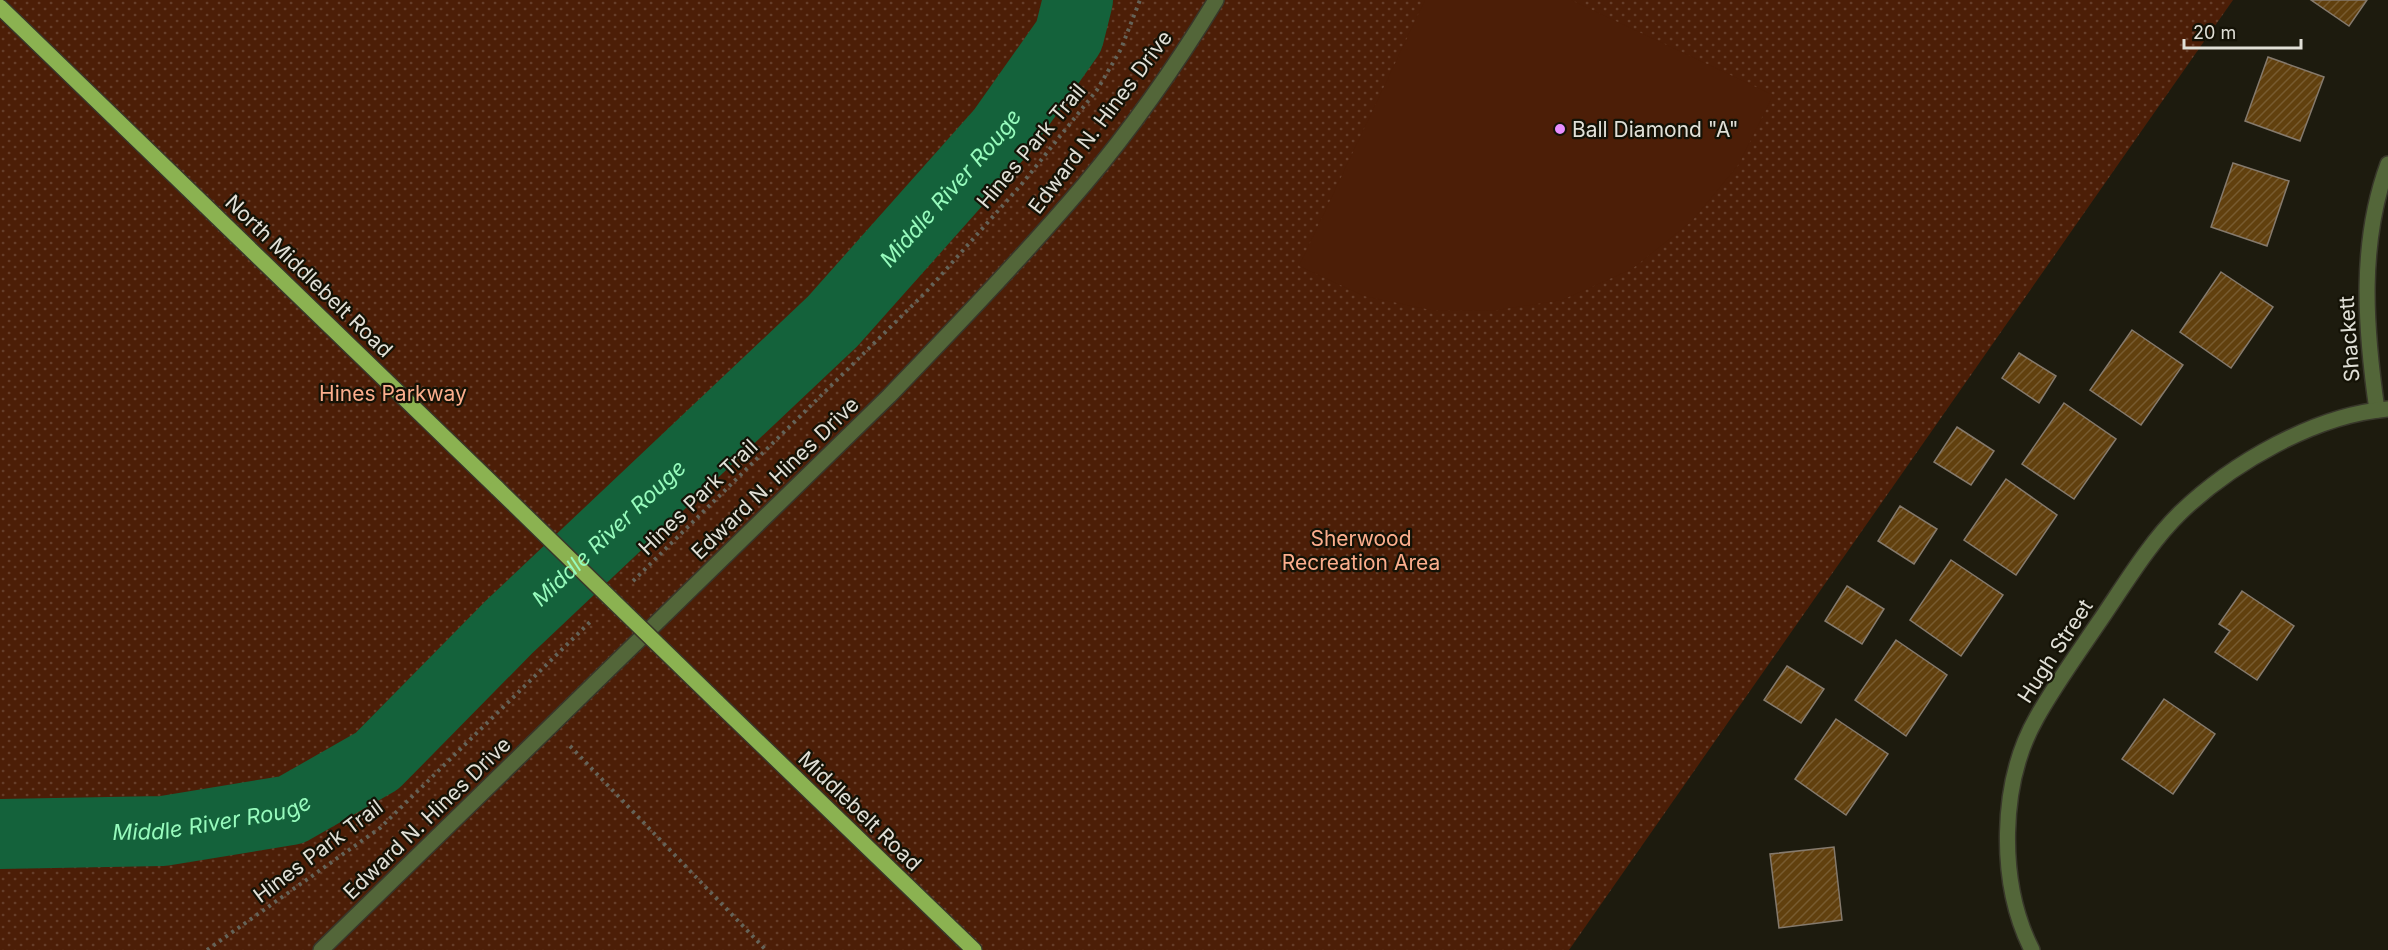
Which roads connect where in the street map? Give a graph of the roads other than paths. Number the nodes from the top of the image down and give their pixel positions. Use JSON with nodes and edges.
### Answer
{"nodes":[{"id":1,"x":1216,"y":0,"type":"edge"},
{"id":2,"x":0,"y":7,"type":"edge"},
{"id":3,"x":2388,"y":164,"type":"edge"},
{"id":4,"x":2383,"y":410,"type":"edge"},
{"id":5,"x":2279,"y":442,"type":"joint"},
{"id":6,"x":717,"y":702,"type":"joint"},
{"id":7,"x":321,"y":950,"type":"edge"},
{"id":8,"x":974,"y":950,"type":"edge"},
{"id":9,"x":2032,"y":950,"type":"edge"}],
"edges":[{"from":1,"to":7,"type":"street","name":"Edward N. Hines Drive"},
{"from":2,"to":6,"type":"main road","name":"North Middlebelt Road","bridge":true},
{"from":3,"to":4,"type":"street","name":"Shackett"},
{"from":4,"to":5,"type":"street","name":"Shackett"},
{"from":5,"to":9,"type":"street","name":"Hugh Street"},
{"from":6,"to":8,"type":"main road","name":"Middlebelt Road"}]}
